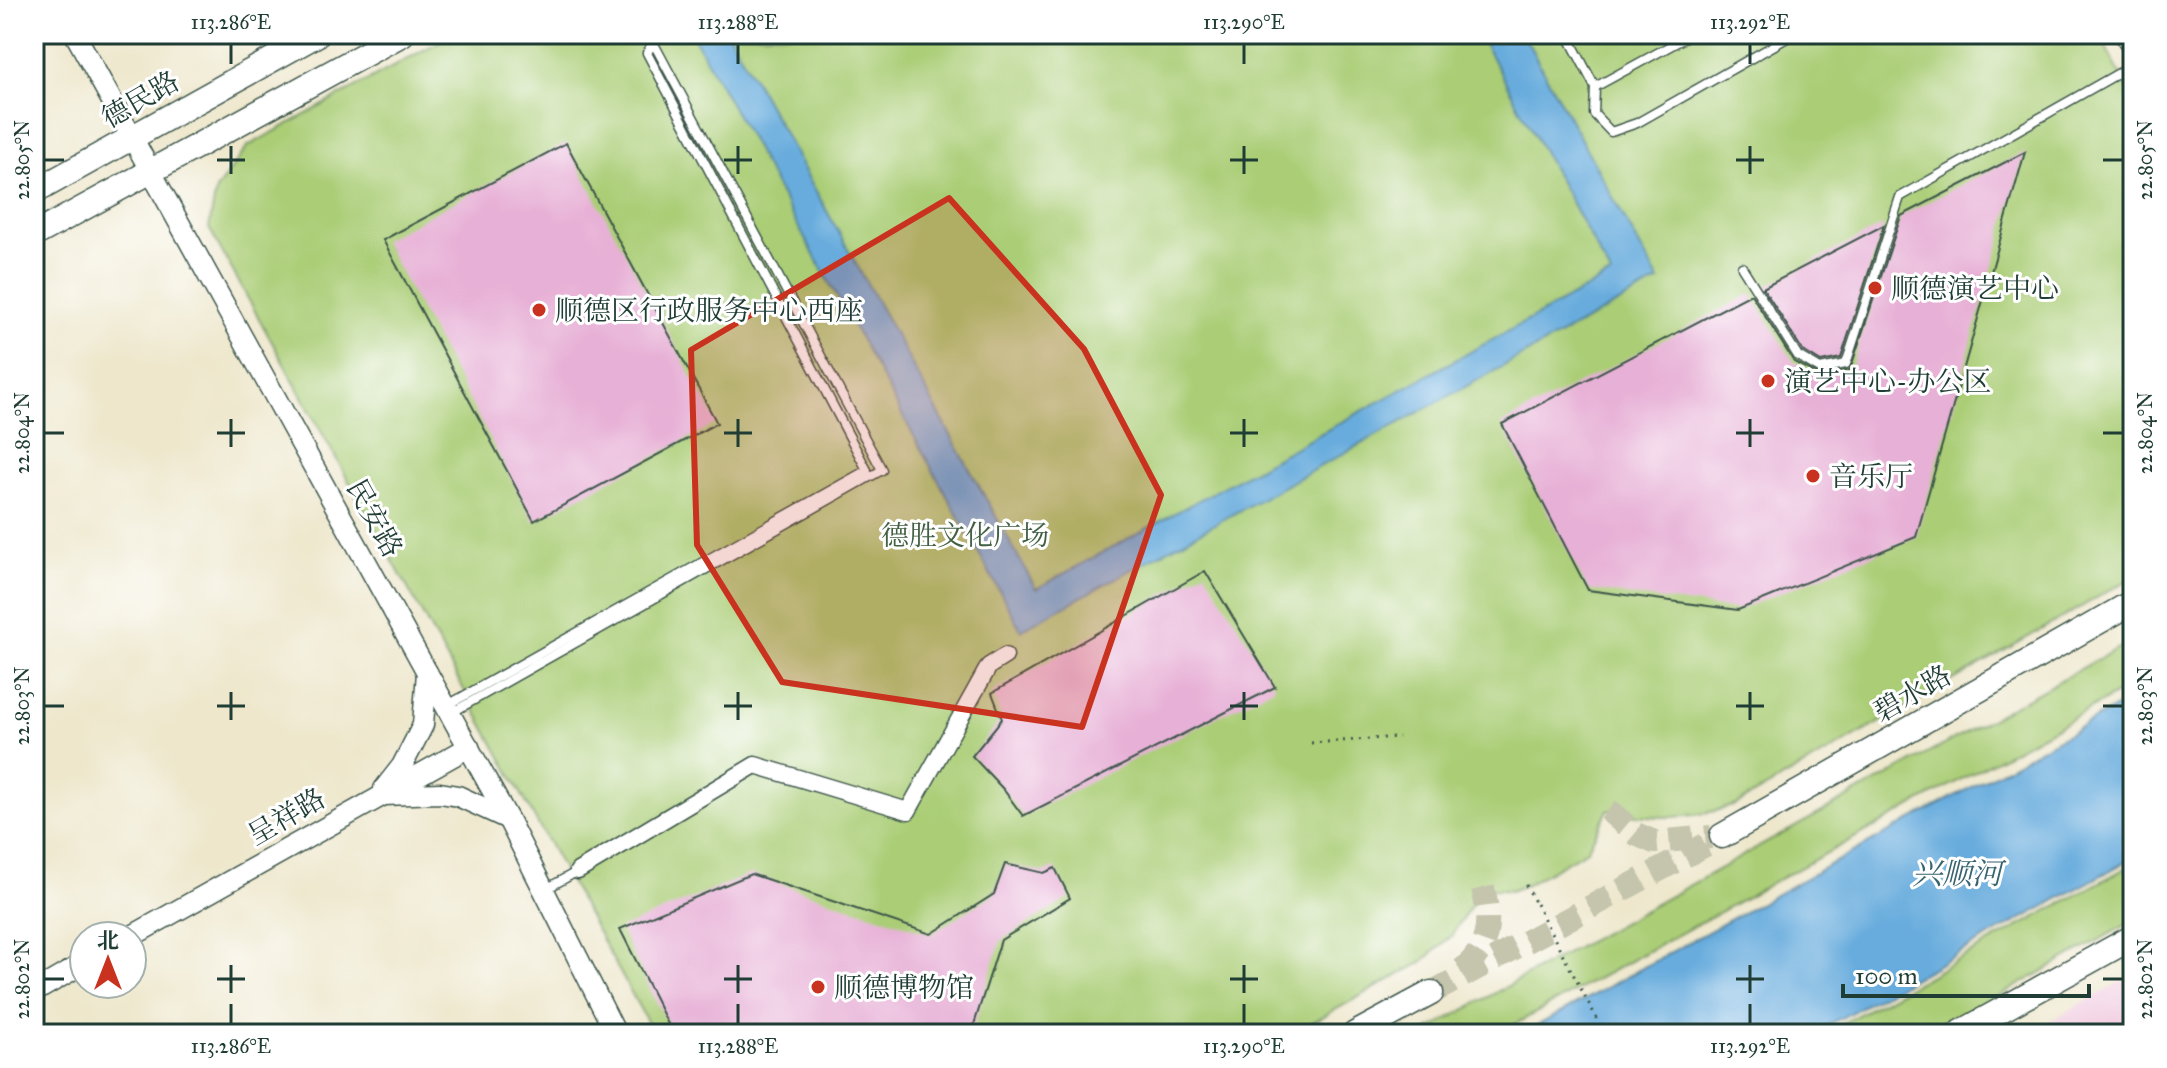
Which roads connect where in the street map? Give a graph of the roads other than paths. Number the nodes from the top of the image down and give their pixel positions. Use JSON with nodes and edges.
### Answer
{"nodes":[{"id":1,"x":75,"y":34,"type":"edge"},
{"id":2,"x":265,"y":34,"type":"edge"},
{"id":3,"x":318,"y":34,"type":"edge"},
{"id":4,"x":402,"y":34,"type":"edge"},
{"id":5,"x":1567,"y":34,"type":"edge"},
{"id":6,"x":1692,"y":34,"type":"edge"},
{"id":7,"x":1794,"y":34,"type":"edge"},
{"id":8,"x":2125,"y":34,"type":"edge"},
{"id":9,"x":2133,"y":49,"type":"edge"},
{"id":10,"x":278,"y":56,"type":"junction"},
{"id":11,"x":2133,"y":65,"type":"edge"},
{"id":12,"x":1595,"y":87,"type":"junction"},
{"id":13,"x":131,"y":137,"type":"junction"},
{"id":14,"x":151,"y":170,"type":"junction"},
{"id":15,"x":34,"y":192,"type":"edge"},
{"id":16,"x":34,"y":235,"type":"edge"},
{"id":17,"x":1742,"y":267,"type":"dead end"},
{"id":18,"x":2133,"y":602,"type":"edge"},
{"id":19,"x":1005,"y":656,"type":"dead end"},
{"id":20,"x":427,"y":672,"type":"junction"},
{"id":21,"x":448,"y":710,"type":"junction"},
{"id":22,"x":469,"y":747,"type":"junction"},
{"id":23,"x":379,"y":796,"type":"junction"},
{"id":24,"x":508,"y":819,"type":"junction"},
{"id":25,"x":1722,"y":836,"type":"tunnel mouth"},
{"id":26,"x":578,"y":871,"type":"joint"},
{"id":27,"x":545,"y":889,"type":"junction"},
{"id":28,"x":148,"y":927,"type":"edge"},
{"id":29,"x":2133,"y":937,"type":"edge"},
{"id":30,"x":68,"y":972,"type":"edge"},
{"id":31,"x":34,"y":992,"type":"edge"},
{"id":32,"x":1431,"y":993,"type":"tunnel mouth"},
{"id":33,"x":616,"y":1034,"type":"edge"},
{"id":34,"x":1355,"y":1034,"type":"edge"},
{"id":35,"x":1958,"y":1034,"type":"edge"}],
"edges":[{"from":1,"to":13,"type":"street","name":"民安路"},
{"from":2,"to":10,"type":"lane"},
{"from":3,"to":10,"type":"main road","name":"德民路"},
{"from":4,"to":14,"type":"main road"},
{"from":5,"to":12,"type":"lane"},
{"from":6,"to":12,"type":"lane"},
{"from":7,"to":12,"type":"lane"},
{"from":8,"to":9,"type":"street"},
{"from":10,"to":13,"type":"main road","name":"德民路"},
{"from":11,"to":17,"type":"lane"},
{"from":13,"to":14,"type":"street","name":"民安路"},
{"from":13,"to":15,"type":"main road","name":"德民路"},
{"from":14,"to":16,"type":"main road"},
{"from":14,"to":20,"type":"street","name":"民安路"},
{"from":18,"to":25,"type":"main road","name":"碧水路"},
{"from":19,"to":26,"type":"street"},
{"from":20,"to":21,"type":"street","name":"民安路"},
{"from":20,"to":23,"type":"street"},
{"from":21,"to":21,"type":"lane"},
{"from":21,"to":22,"type":"street","name":"民安路"},
{"from":22,"to":23,"type":"street","name":"呈祥路"},
{"from":22,"to":24,"type":"street","name":"民安路"},
{"from":23,"to":24,"type":"street"},
{"from":23,"to":28,"type":"street","name":"呈祥路"},
{"from":24,"to":27,"type":"street","name":"民安路"},
{"from":26,"to":27,"type":"lane"},
{"from":27,"to":33,"type":"street","name":"民安路"},
{"from":29,"to":35,"type":"main road"},
{"from":30,"to":31,"type":"street"},
{"from":32,"to":34,"type":"main road"}]}
